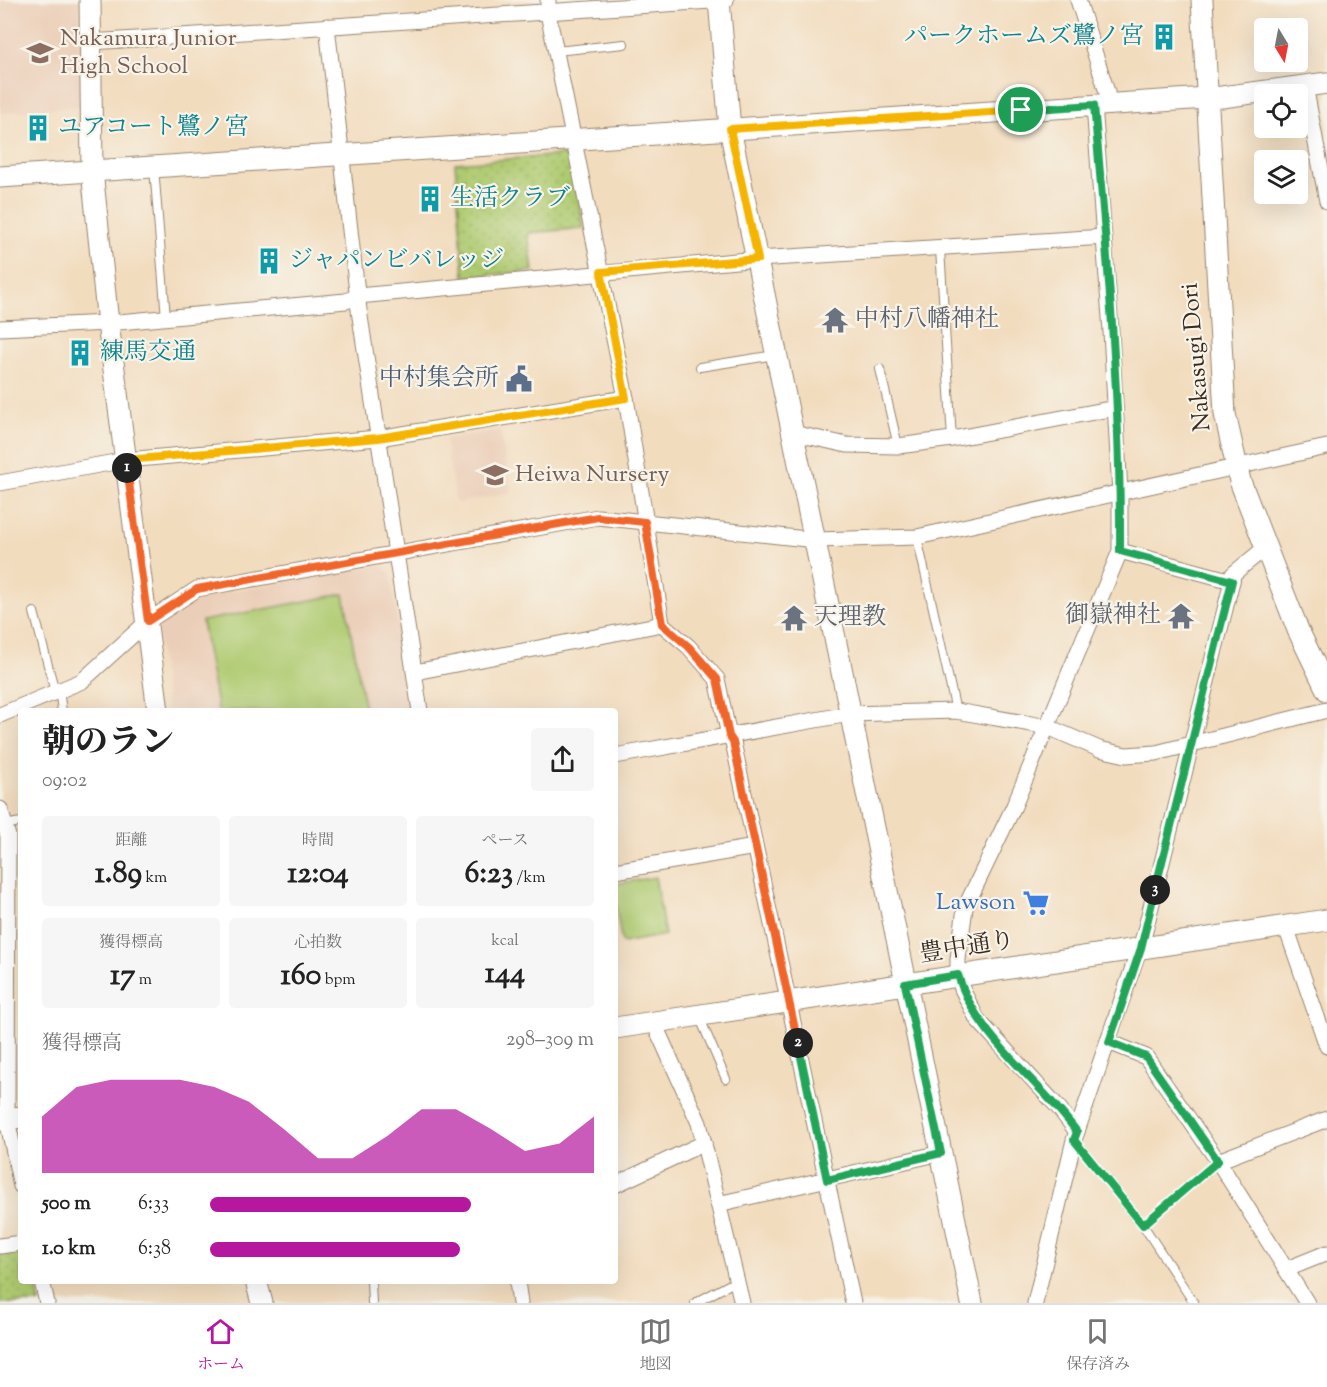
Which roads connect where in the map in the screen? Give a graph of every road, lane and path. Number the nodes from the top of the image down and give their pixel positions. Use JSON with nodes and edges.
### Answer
{"nodes":[{"id":1,"x":90,"y":0,"type":"edge"},
{"id":2,"x":719,"y":0,"type":"edge"},
{"id":3,"x":726,"y":0,"type":"edge"},
{"id":4,"x":1078,"y":0,"type":"edge"},
{"id":5,"x":1202,"y":0,"type":"edge"},
{"id":6,"x":548,"y":7,"type":"edge"},
{"id":7,"x":327,"y":26,"type":"junction"},
{"id":8,"x":91,"y":42,"type":"junction"},
{"id":9,"x":624,"y":44,"type":"dead end"},
{"id":10,"x":556,"y":51,"type":"junction"},
{"id":11,"x":1327,"y":83,"type":"edge"},
{"id":12,"x":1308,"y":86,"type":"edge"},
{"id":13,"x":1254,"y":92,"type":"edge"},
{"id":14,"x":1206,"y":98,"type":"junction"},
{"id":15,"x":1308,"y":100,"type":"edge"},
{"id":16,"x":1101,"y":105,"type":"junction"},
{"id":17,"x":730,"y":129,"type":"junction"},
{"id":18,"x":573,"y":139,"type":"junction"},
{"id":19,"x":339,"y":153,"type":"junction"},
{"id":20,"x":154,"y":167,"type":"junction"},
{"id":21,"x":92,"y":171,"type":"junction"},
{"id":22,"x":1324,"y":172,"type":"edge"},
{"id":23,"x":0,"y":177,"type":"edge"},
{"id":24,"x":1327,"y":201,"type":"edge"},
{"id":25,"x":1104,"y":237,"type":"junction"},
{"id":26,"x":940,"y":249,"type":"junction"},
{"id":27,"x":758,"y":259,"type":"junction"},
{"id":28,"x":601,"y":272,"type":"junction"},
{"id":29,"x":358,"y":296,"type":"junction"},
{"id":30,"x":166,"y":318,"type":"junction"},
{"id":31,"x":108,"y":323,"type":"junction"},
{"id":32,"x":0,"y":328,"type":"edge"},
{"id":33,"x":777,"y":355,"type":"junction"},
{"id":34,"x":700,"y":367,"type":"dead end"},
{"id":35,"x":880,"y":369,"type":"dead end"},
{"id":36,"x":626,"y":398,"type":"junction"},
{"id":37,"x":1115,"y":408,"type":"junction"},
{"id":38,"x":794,"y":433,"type":"junction"},
{"id":39,"x":378,"y":438,"type":"junction"},
{"id":40,"x":952,"y":439,"type":"junction"},
{"id":41,"x":898,"y":446,"type":"junction"},
{"id":42,"x":1327,"y":447,"type":"edge"},
{"id":43,"x":126,"y":460,"type":"junction"},
{"id":44,"x":1236,"y":466,"type":"junction"},
{"id":45,"x":0,"y":483,"type":"edge"},
{"id":46,"x":1120,"y":493,"type":"junction"},
{"id":47,"x":645,"y":522,"type":"junction"},
{"id":48,"x":917,"y":537,"type":"junction"},
{"id":49,"x":816,"y":540,"type":"junction"},
{"id":50,"x":1265,"y":548,"type":"junction"},
{"id":51,"x":1120,"y":551,"type":"junction"},
{"id":52,"x":394,"y":555,"type":"junction"},
{"id":53,"x":1232,"y":581,"type":"junction"},
{"id":54,"x":34,"y":612,"type":"dead end"},
{"id":55,"x":148,"y":621,"type":"junction"},
{"id":56,"x":662,"y":624,"type":"junction"},
{"id":57,"x":415,"y":672,"type":"junction"},
{"id":58,"x":1327,"y":690,"type":"edge"},
{"id":59,"x":57,"y":691,"type":"junction"},
{"id":60,"x":61,"y":708,"type":"edge"},
{"id":61,"x":159,"y":708,"type":"edge"},
{"id":62,"x":420,"y":708,"type":"edge"},
{"id":63,"x":1327,"y":710,"type":"edge"},
{"id":64,"x":956,"y":711,"type":"junction"},
{"id":65,"x":849,"y":714,"type":"junction"},
{"id":66,"x":0,"y":715,"type":"edge"},
{"id":67,"x":1048,"y":727,"type":"junction"},
{"id":68,"x":729,"y":736,"type":"junction"},
{"id":69,"x":1190,"y":745,"type":"junction"},
{"id":70,"x":618,"y":755,"type":"edge"},
{"id":71,"x":0,"y":809,"type":"edge"},
{"id":72,"x":18,"y":823,"type":"edge"},
{"id":73,"x":4,"y":825,"type":"junction"},
{"id":74,"x":755,"y":847,"type":"junction"},
{"id":75,"x":618,"y":870,"type":"edge"},
{"id":76,"x":1327,"y":920,"type":"edge"},
{"id":77,"x":1286,"y":927,"type":"junction"},
{"id":78,"x":1141,"y":948,"type":"junction"},
{"id":79,"x":958,"y":975,"type":"junction"},
{"id":80,"x":905,"y":984,"type":"junction"},
{"id":81,"x":789,"y":1002,"type":"junction"},
{"id":82,"x":698,"y":1015,"type":"junction"},
{"id":83,"x":654,"y":1023,"type":"junction"},
{"id":84,"x":618,"y":1028,"type":"edge"},
{"id":85,"x":15,"y":1031,"type":"edge"},
{"id":86,"x":1109,"y":1042,"type":"junction"},
{"id":87,"x":1327,"y":1046,"type":"edge"},
{"id":88,"x":726,"y":1079,"type":"dead end"},
{"id":89,"x":9,"y":1118,"type":"edge"},
{"id":90,"x":1327,"y":1120,"type":"edge"},
{"id":91,"x":1075,"y":1136,"type":"junction"},
{"id":92,"x":704,"y":1143,"type":"junction"},
{"id":93,"x":941,"y":1153,"type":"junction"},
{"id":94,"x":1218,"y":1161,"type":"junction"},
{"id":95,"x":18,"y":1169,"type":"edge"},
{"id":96,"x":827,"y":1180,"type":"junction"},
{"id":97,"x":618,"y":1184,"type":"edge"},
{"id":98,"x":718,"y":1203,"type":"junction"},
{"id":99,"x":1143,"y":1225,"type":"junction"},
{"id":100,"x":18,"y":1243,"type":"edge"},
{"id":101,"x":0,"y":1246,"type":"edge"},
{"id":102,"x":1327,"y":1253,"type":"edge"},
{"id":103,"x":1287,"y":1269,"type":"junction"},
{"id":104,"x":736,"y":1281,"type":"junction"},
{"id":105,"x":43,"y":1284,"type":"edge"},
{"id":106,"x":257,"y":1284,"type":"edge"},
{"id":107,"x":371,"y":1284,"type":"edge"},
{"id":108,"x":518,"y":1284,"type":"edge"},
{"id":109,"x":47,"y":1303,"type":"edge"},
{"id":110,"x":262,"y":1303,"type":"edge"},
{"id":111,"x":372,"y":1303,"type":"edge"},
{"id":112,"x":520,"y":1303,"type":"edge"},
{"id":113,"x":694,"y":1303,"type":"edge"},
{"id":114,"x":742,"y":1303,"type":"edge"},
{"id":115,"x":853,"y":1303,"type":"edge"},
{"id":116,"x":972,"y":1303,"type":"edge"},
{"id":117,"x":1035,"y":1303,"type":"edge"},
{"id":118,"x":1194,"y":1303,"type":"edge"},
{"id":119,"x":1307,"y":1303,"type":"edge"}],
"edges":[{"from":1,"to":8,"type":"street"},
{"from":2,"to":3,"type":"street"},
{"from":2,"to":6,"type":"street"},
{"from":2,"to":17,"type":"street"},
{"from":4,"to":16,"type":"street"},
{"from":5,"to":14,"type":"street","name":"Nakasugi Dori"},
{"from":6,"to":7,"type":"street"},
{"from":6,"to":10,"type":"street"},
{"from":7,"to":8,"type":"street"},
{"from":7,"to":19,"type":"street"},
{"from":8,"to":21,"type":"street"},
{"from":9,"to":10,"type":"lane"},
{"from":10,"to":18,"type":"street"},
{"from":11,"to":12,"type":"street"},
{"from":13,"to":14,"type":"street"},
{"from":14,"to":16,"type":"street"},
{"from":14,"to":44,"type":"street","name":"Nakasugi Dori"},
{"from":15,"to":22,"type":"street"},
{"from":16,"to":17,"type":"street"},
{"from":16,"to":25,"type":"street"},
{"from":17,"to":18,"type":"street"},
{"from":17,"to":27,"type":"street"},
{"from":18,"to":19,"type":"street"},
{"from":18,"to":28,"type":"street"},
{"from":19,"to":20,"type":"street"},
{"from":19,"to":29,"type":"street"},
{"from":20,"to":21,"type":"street"},
{"from":20,"to":30,"type":"lane"},
{"from":21,"to":23,"type":"street"},
{"from":21,"to":31,"type":"street"},
{"from":22,"to":24,"type":"street"},
{"from":25,"to":26,"type":"street"},
{"from":25,"to":37,"type":"street"},
{"from":26,"to":27,"type":"street"},
{"from":26,"to":40,"type":"lane"},
{"from":27,"to":28,"type":"street"},
{"from":27,"to":33,"type":"street"},
{"from":28,"to":29,"type":"street"},
{"from":28,"to":36,"type":"street"},
{"from":29,"to":30,"type":"street"},
{"from":29,"to":39,"type":"street"},
{"from":30,"to":31,"type":"street"},
{"from":31,"to":32,"type":"street"},
{"from":31,"to":43,"type":"street"},
{"from":33,"to":34,"type":"lane"},
{"from":33,"to":38,"type":"street"},
{"from":35,"to":41,"type":"lane"},
{"from":36,"to":39,"type":"street"},
{"from":36,"to":47,"type":"street"},
{"from":37,"to":40,"type":"street"},
{"from":37,"to":46,"type":"street"},
{"from":38,"to":41,"type":"street"},
{"from":38,"to":49,"type":"street"},
{"from":39,"to":43,"type":"street"},
{"from":39,"to":52,"type":"street"},
{"from":40,"to":41,"type":"street"},
{"from":42,"to":44,"type":"street"},
{"from":43,"to":45,"type":"street"},
{"from":43,"to":55,"type":"street"},
{"from":44,"to":46,"type":"street"},
{"from":44,"to":50,"type":"street","name":"Nakasugi Dori"},
{"from":46,"to":48,"type":"street"},
{"from":46,"to":51,"type":"street"},
{"from":47,"to":49,"type":"street"},
{"from":47,"to":52,"type":"street"},
{"from":47,"to":56,"type":"street"},
{"from":48,"to":49,"type":"street"},
{"from":48,"to":64,"type":"lane"},
{"from":49,"to":65,"type":"street"},
{"from":50,"to":53,"type":"street"},
{"from":50,"to":58,"type":"street","name":"Nakasugi Dori"},
{"from":51,"to":53,"type":"street"},
{"from":51,"to":67,"type":"street"},
{"from":52,"to":55,"type":"street"},
{"from":52,"to":57,"type":"street"},
{"from":53,"to":69,"type":"street"},
{"from":54,"to":59,"type":"lane"},
{"from":55,"to":59,"type":"street"},
{"from":55,"to":61,"type":"street"},
{"from":56,"to":57,"type":"street"},
{"from":56,"to":68,"type":"street"},
{"from":57,"to":62,"type":"street"},
{"from":59,"to":60,"type":"lane"},
{"from":59,"to":66,"type":"street"},
{"from":63,"to":69,"type":"street"},
{"from":64,"to":65,"type":"street"},
{"from":64,"to":67,"type":"street"},
{"from":65,"to":68,"type":"street"},
{"from":65,"to":80,"type":"street"},
{"from":67,"to":69,"type":"street"},
{"from":67,"to":79,"type":"street"},
{"from":68,"to":70,"type":"street"},
{"from":68,"to":74,"type":"street"},
{"from":69,"to":78,"type":"street"},
{"from":71,"to":73,"type":"street"},
{"from":72,"to":73,"type":"lane"},
{"from":73,"to":85,"type":"street"},
{"from":74,"to":75,"type":"street"},
{"from":74,"to":81,"type":"street"},
{"from":76,"to":77,"type":"street","name":"豊中通り"},
{"from":77,"to":78,"type":"street","name":"豊中通り"},
{"from":77,"to":87,"type":"street"},
{"from":78,"to":79,"type":"street","name":"豊中通り"},
{"from":78,"to":86,"type":"street"},
{"from":79,"to":80,"type":"street","name":"豊中通り"},
{"from":79,"to":91,"type":"street"},
{"from":80,"to":81,"type":"street","name":"豊中通り"},
{"from":80,"to":93,"type":"street"},
{"from":81,"to":82,"type":"street","name":"豊中通り"},
{"from":81,"to":96,"type":"street"},
{"from":82,"to":83,"type":"street","name":"豊中通り"},
{"from":82,"to":88,"type":"lane"},
{"from":83,"to":84,"type":"street","name":"豊中通り"},
{"from":83,"to":92,"type":"street"},
{"from":85,"to":89,"type":"street"},
{"from":86,"to":91,"type":"street"},
{"from":86,"to":94,"type":"street"},
{"from":89,"to":95,"type":"street"},
{"from":90,"to":94,"type":"street"},
{"from":91,"to":99,"type":"lane"},
{"from":91,"to":117,"type":"street"},
{"from":92,"to":97,"type":"street"},
{"from":92,"to":98,"type":"street"},
{"from":93,"to":96,"type":"street"},
{"from":93,"to":116,"type":"street"},
{"from":94,"to":99,"type":"lane"},
{"from":94,"to":103,"type":"street"},
{"from":96,"to":98,"type":"street"},
{"from":96,"to":115,"type":"street"},
{"from":98,"to":104,"type":"street"},
{"from":99,"to":118,"type":"lane"},
{"from":100,"to":101,"type":"street"},
{"from":102,"to":103,"type":"street"},
{"from":103,"to":119,"type":"street"},
{"from":104,"to":113,"type":"lane"},
{"from":104,"to":114,"type":"street"},
{"from":105,"to":109,"type":"street"},
{"from":106,"to":110,"type":"street"},
{"from":107,"to":111,"type":"lane"},
{"from":108,"to":112,"type":"street"}]}
